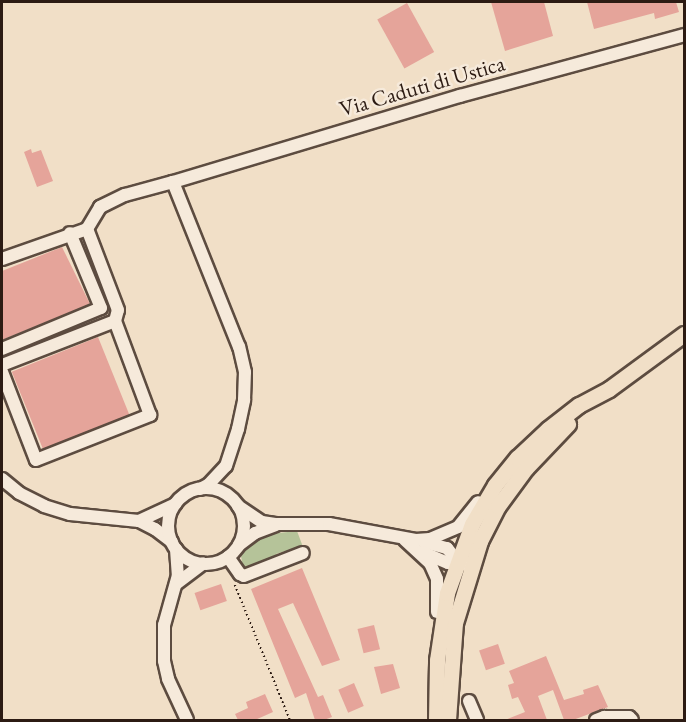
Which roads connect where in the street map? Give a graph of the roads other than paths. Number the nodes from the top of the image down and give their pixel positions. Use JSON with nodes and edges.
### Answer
{"nodes":[{"id":1,"x":684,"y":35,"type":"edge"},
{"id":2,"x":173,"y":182,"type":"junction"},
{"id":3,"x":87,"y":229,"type":"junction"},
{"id":4,"x":70,"y":233,"type":"junction"},
{"id":5,"x":2,"y":259,"type":"edge"},
{"id":6,"x":111,"y":294,"type":"junction"},
{"id":7,"x":97,"y":299,"type":"junction"},
{"id":8,"x":115,"y":321,"type":"junction"},
{"id":9,"x":684,"y":334,"type":"edge"},
{"id":10,"x":2,"y":349,"type":"edge"},
{"id":11,"x":2,"y":365,"type":"edge"},
{"id":12,"x":2,"y":372,"type":"edge"},
{"id":13,"x":599,"y":395,"type":"junction"},
{"id":14,"x":539,"y":437,"type":"junction"},
{"id":15,"x":226,"y":466,"type":"junction"},
{"id":16,"x":2,"y":479,"type":"edge"},
{"id":17,"x":200,"y":489,"type":"junction"},
{"id":18,"x":177,"y":498,"type":"junction"},
{"id":19,"x":235,"y":502,"type":"junction"},
{"id":20,"x":139,"y":521,"type":"junction"},
{"id":21,"x":277,"y":524,"type":"junction"},
{"id":22,"x":413,"y":544,"type":"junction"},
{"id":23,"x":239,"y":545,"type":"junction"},
{"id":24,"x":174,"y":546,"type":"junction"},
{"id":25,"x":303,"y":553,"type":"dead end"},
{"id":26,"x":228,"y":557,"type":"junction"},
{"id":27,"x":203,"y":564,"type":"junction"},
{"id":28,"x":464,"y":564,"type":"junction"},
{"id":29,"x":176,"y":584,"type":"junction"},
{"id":30,"x":437,"y":681,"type":"junction"},
{"id":31,"x":469,"y":701,"type":"dead end"},
{"id":32,"x":187,"y":720,"type":"edge"},
{"id":33,"x":436,"y":720,"type":"edge"},
{"id":34,"x":448,"y":720,"type":"edge"},
{"id":35,"x":477,"y":720,"type":"edge"},
{"id":36,"x":596,"y":720,"type":"edge"},
{"id":37,"x":632,"y":720,"type":"edge"}],
"edges":[{"from":1,"to":2,"type":"street","name":"Via Caduti di Ustica"},
{"from":2,"to":3,"type":"street","name":"Via Caduti di Ustica"},
{"from":2,"to":15,"type":"street"},
{"from":3,"to":4,"type":"street"},
{"from":3,"to":6,"type":"street"},
{"from":4,"to":5,"type":"street"},
{"from":4,"to":7,"type":"street"},
{"from":6,"to":7,"type":"street"},
{"from":6,"to":8,"type":"street"},
{"from":7,"to":10,"type":"street"},
{"from":8,"to":11,"type":"street"},
{"from":8,"to":12,"type":"street"},
{"from":9,"to":13,"type":"main road"},
{"from":13,"to":14,"type":"main road"},
{"from":13,"to":28,"type":"main road"},
{"from":14,"to":22,"type":"street"},
{"from":14,"to":28,"type":"main road"},
{"from":15,"to":17,"type":"street"},
{"from":15,"to":19,"type":"street"},
{"from":16,"to":20,"type":"street"},
{"from":17,"to":18,"type":"street"},
{"from":17,"to":19,"type":"street"},
{"from":18,"to":20,"type":"street"},
{"from":18,"to":24,"type":"street"},
{"from":19,"to":21,"type":"street"},
{"from":19,"to":23,"type":"street"},
{"from":20,"to":24,"type":"street"},
{"from":21,"to":22,"type":"street"},
{"from":21,"to":23,"type":"street"},
{"from":22,"to":28,"type":"street"},
{"from":22,"to":30,"type":"street"},
{"from":23,"to":26,"type":"street"},
{"from":24,"to":27,"type":"street"},
{"from":24,"to":29,"type":"street"},
{"from":25,"to":26,"type":"street"},
{"from":26,"to":27,"type":"street"},
{"from":27,"to":29,"type":"street"},
{"from":28,"to":30,"type":"main road"},
{"from":28,"to":34,"type":"main road"},
{"from":29,"to":32,"type":"street"},
{"from":30,"to":33,"type":"main road"},
{"from":31,"to":35,"type":"street"},
{"from":36,"to":37,"type":"street"}]}
